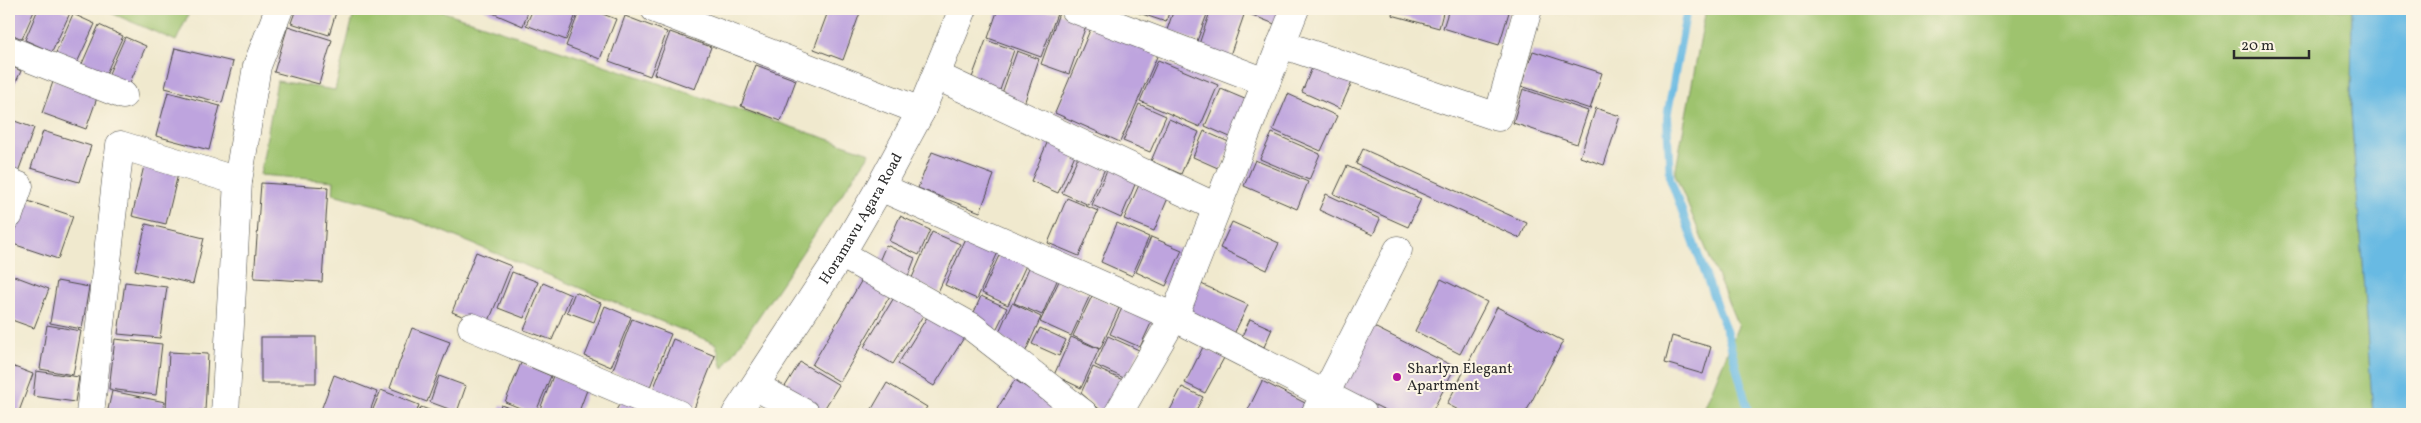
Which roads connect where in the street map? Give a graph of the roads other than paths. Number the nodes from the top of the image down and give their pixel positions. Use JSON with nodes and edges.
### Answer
{"nodes":[{"id":1,"x":279,"y":9,"type":"edge"},
{"id":2,"x":654,"y":9,"type":"edge"},
{"id":3,"x":963,"y":9,"type":"edge"},
{"id":4,"x":1074,"y":9,"type":"edge"},
{"id":5,"x":1295,"y":9,"type":"edge"},
{"id":6,"x":1528,"y":9,"type":"edge"},
{"id":7,"x":1281,"y":44,"type":"junction"},
{"id":8,"x":9,"y":50,"type":"edge"},
{"id":9,"x":937,"y":76,"type":"junction"},
{"id":10,"x":1266,"y":82,"type":"junction"},
{"id":11,"x":123,"y":95,"type":"dead end"},
{"id":12,"x":921,"y":111,"type":"junction"},
{"id":13,"x":238,"y":181,"type":"junction"},
{"id":14,"x":9,"y":182,"type":"edge"},
{"id":15,"x":880,"y":187,"type":"junction"},
{"id":16,"x":1216,"y":206,"type":"junction"},
{"id":17,"x":9,"y":216,"type":"edge"},
{"id":18,"x":1398,"y":250,"type":"dead end"},
{"id":19,"x":841,"y":254,"type":"junction"},
{"id":20,"x":1174,"y":317,"type":"junction"},
{"id":21,"x":472,"y":327,"type":"dead end"},
{"id":22,"x":755,"y":386,"type":"junction"},
{"id":23,"x":1320,"y":405,"type":"edge"},
{"id":24,"x":90,"y":414,"type":"edge"},
{"id":25,"x":224,"y":414,"type":"edge"},
{"id":26,"x":678,"y":414,"type":"edge"},
{"id":27,"x":736,"y":414,"type":"edge"},
{"id":28,"x":806,"y":414,"type":"edge"},
{"id":29,"x":1084,"y":414,"type":"edge"},
{"id":30,"x":1118,"y":414,"type":"edge"},
{"id":31,"x":1363,"y":414,"type":"edge"}],
"edges":[{"from":1,"to":13,"type":"street"},
{"from":2,"to":12,"type":"street"},
{"from":3,"to":9,"type":"street","name":"Horamavu Agara Road"},
{"from":4,"to":10,"type":"street"},
{"from":5,"to":7,"type":"street"},
{"from":6,"to":7,"type":"street"},
{"from":7,"to":10,"type":"street"},
{"from":8,"to":11,"type":"street"},
{"from":9,"to":12,"type":"street","name":"Horamavu Agara Road"},
{"from":9,"to":16,"type":"street"},
{"from":10,"to":16,"type":"street"},
{"from":12,"to":15,"type":"street","name":"Horamavu Agara Road"},
{"from":13,"to":24,"type":"street"},
{"from":13,"to":25,"type":"street"},
{"from":14,"to":17,"type":"street"},
{"from":15,"to":19,"type":"street","name":"Horamavu Agara Road"},
{"from":15,"to":20,"type":"street"},
{"from":16,"to":20,"type":"street"},
{"from":18,"to":23,"type":"street"},
{"from":19,"to":22,"type":"street","name":"Horamavu Agara Road"},
{"from":19,"to":29,"type":"street"},
{"from":20,"to":23,"type":"street"},
{"from":20,"to":30,"type":"street"},
{"from":21,"to":26,"type":"street"},
{"from":22,"to":27,"type":"street","name":"Horamavu Agara Road"},
{"from":22,"to":28,"type":"street"},
{"from":23,"to":31,"type":"street"}]}
